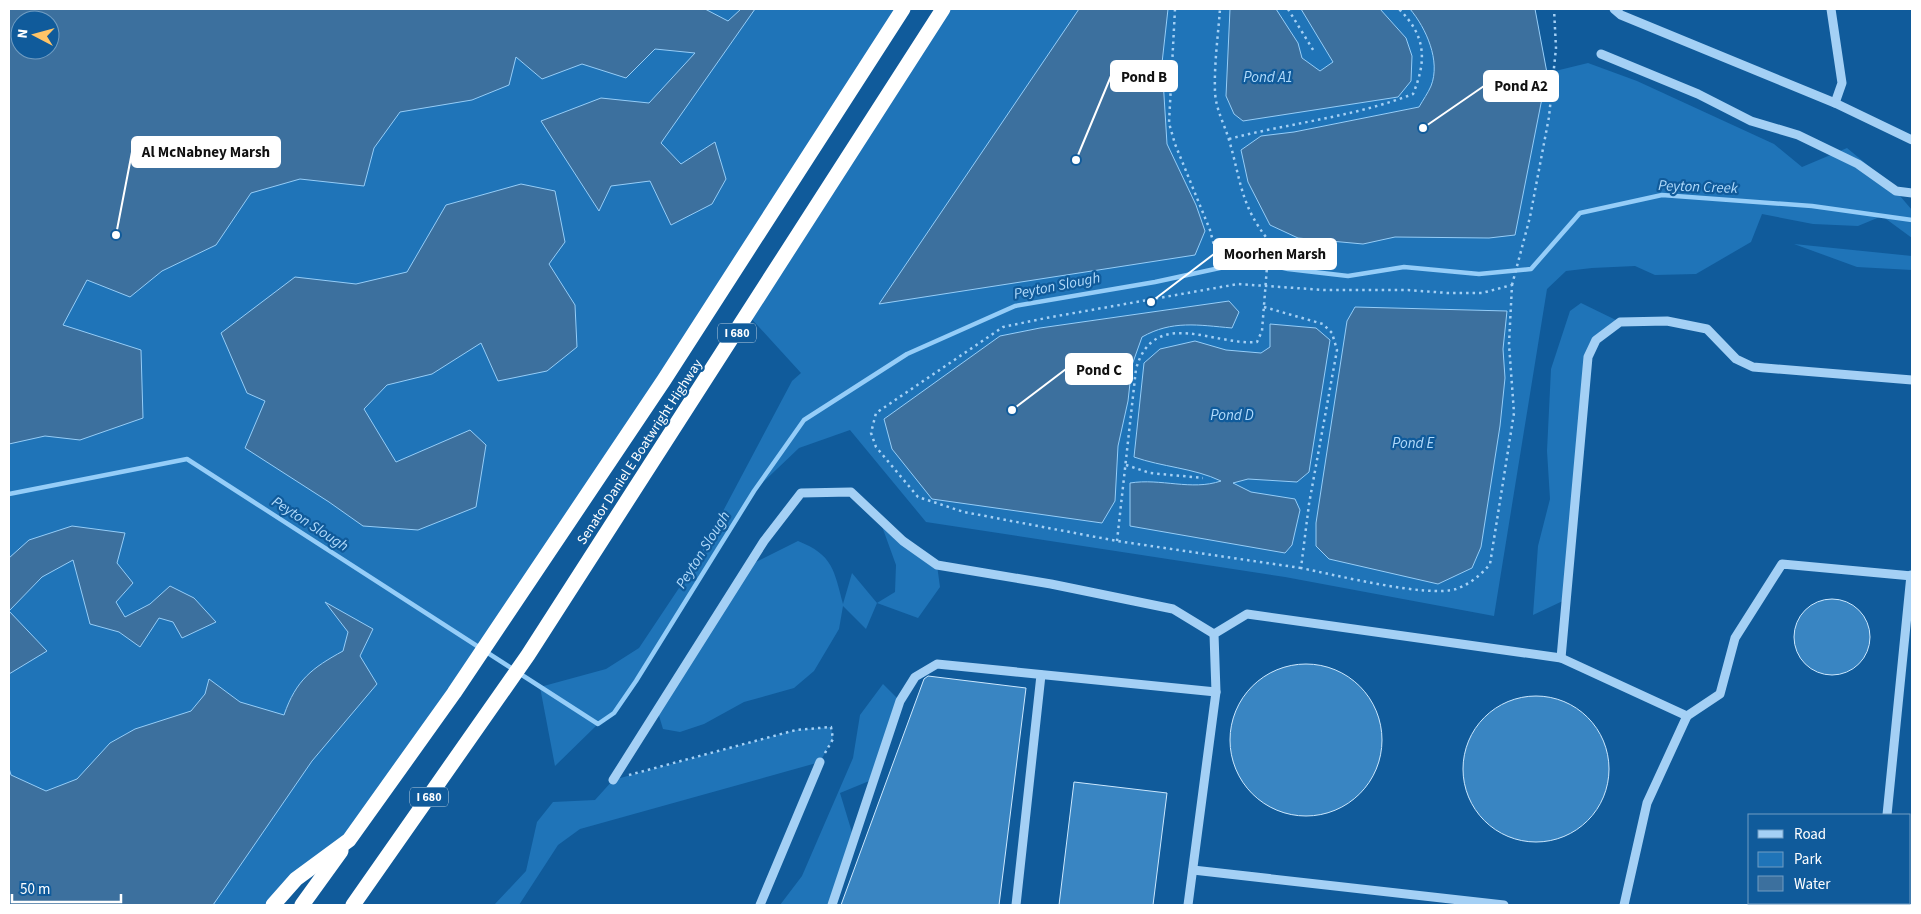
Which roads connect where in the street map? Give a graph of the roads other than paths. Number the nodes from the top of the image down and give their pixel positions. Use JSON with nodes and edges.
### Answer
{"nodes":[{"id":1,"x":903,"y":9,"type":"edge"},
{"id":2,"x":943,"y":9,"type":"edge"},
{"id":3,"x":1614,"y":9,"type":"edge"},
{"id":4,"x":1831,"y":9,"type":"edge"},
{"id":5,"x":1601,"y":54,"type":"dead end"},
{"id":6,"x":1835,"y":103,"type":"junction"},
{"id":7,"x":1912,"y":140,"type":"edge"},
{"id":8,"x":1912,"y":194,"type":"edge"},
{"id":9,"x":1912,"y":380,"type":"edge"},
{"id":10,"x":1911,"y":575,"type":"edge"},
{"id":11,"x":1214,"y":634,"type":"junction"},
{"id":12,"x":1561,"y":658,"type":"junction"},
{"id":13,"x":1042,"y":674,"type":"junction"},
{"id":14,"x":1216,"y":692,"type":"junction"},
{"id":15,"x":1687,"y":716,"type":"junction"},
{"id":16,"x":820,"y":762,"type":"road end"},
{"id":17,"x":613,"y":780,"type":"road end"},
{"id":18,"x":1887,"y":814,"type":"edge"},
{"id":19,"x":349,"y":840,"type":"junction"},
{"id":20,"x":1193,"y":870,"type":"junction"},
{"id":21,"x":355,"y":903,"type":"edge"},
{"id":22,"x":273,"y":905,"type":"edge"},
{"id":23,"x":302,"y":905,"type":"edge"},
{"id":24,"x":760,"y":905,"type":"edge"},
{"id":25,"x":832,"y":905,"type":"edge"},
{"id":26,"x":1016,"y":905,"type":"edge"},
{"id":27,"x":1188,"y":905,"type":"edge"},
{"id":28,"x":1504,"y":905,"type":"edge"},
{"id":29,"x":1624,"y":905,"type":"edge"}],
"edges":[{"from":1,"to":19,"type":"highway","name":"Senator Daniel E Boatwright Highway","number":"I 680"},
{"from":2,"to":21,"type":"highway","name":"Senator Daniel E Boatwright Highway","number":"I 680"},
{"from":3,"to":6,"type":"lane"},
{"from":4,"to":6,"type":"lane"},
{"from":5,"to":8,"type":"lane"},
{"from":6,"to":7,"type":"lane"},
{"from":9,"to":12,"type":"lane"},
{"from":10,"to":15,"type":"lane"},
{"from":10,"to":18,"type":"lane"},
{"from":11,"to":12,"type":"lane"},
{"from":11,"to":14,"type":"lane"},
{"from":11,"to":17,"type":"lane"},
{"from":12,"to":15,"type":"lane"},
{"from":13,"to":14,"type":"lane"},
{"from":13,"to":25,"type":"lane"},
{"from":13,"to":26,"type":"lane"},
{"from":14,"to":20,"type":"lane"},
{"from":15,"to":29,"type":"lane"},
{"from":16,"to":24,"type":"lane"},
{"from":19,"to":22,"type":"highway"},
{"from":19,"to":23,"type":"highway","number":"I 680"},
{"from":20,"to":27,"type":"lane"},
{"from":20,"to":28,"type":"lane"}]}
